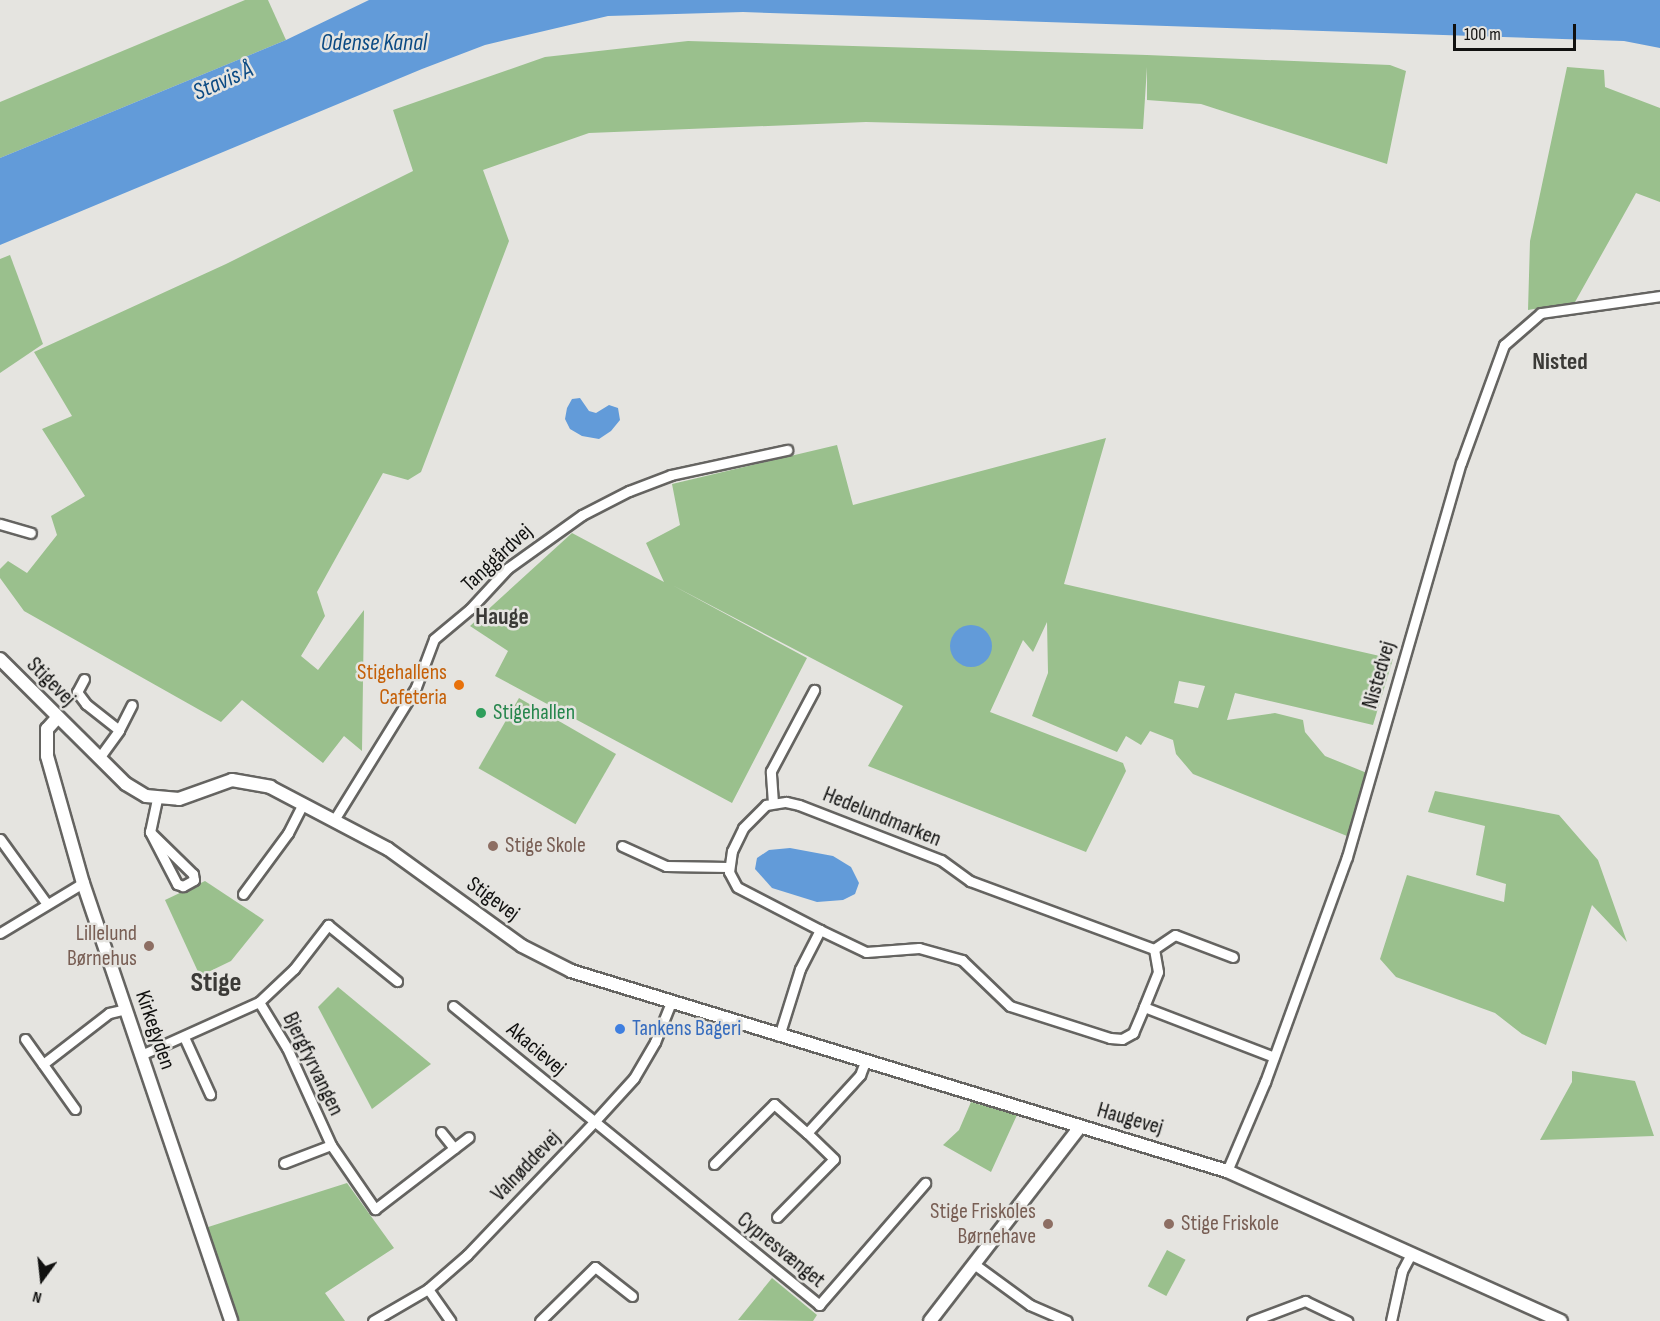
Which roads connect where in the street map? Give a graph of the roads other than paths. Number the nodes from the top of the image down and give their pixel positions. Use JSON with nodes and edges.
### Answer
{"nodes":[{"id":1,"x":1660,"y":296,"type":"edge"},
{"id":2,"x":787,"y":450,"type":"dead end"},
{"id":3,"x":0,"y":524,"type":"edge"},
{"id":4,"x":31,"y":533,"type":"dead end"},
{"id":5,"x":0,"y":659,"type":"edge"},
{"id":6,"x":84,"y":679,"type":"dead end"},
{"id":7,"x":814,"y":690,"type":"dead end"},
{"id":8,"x":132,"y":705,"type":"dead end"},
{"id":9,"x":57,"y":718,"type":"junction"},
{"id":10,"x":119,"y":729,"type":"junction"},
{"id":11,"x":99,"y":758,"type":"junction"},
{"id":12,"x":157,"y":799,"type":"junction"},
{"id":13,"x":303,"y":804,"type":"junction"},
{"id":14,"x":770,"y":804,"type":"junction"},
{"id":15,"x":334,"y":820,"type":"junction"},
{"id":16,"x":150,"y":832,"type":"junction"},
{"id":17,"x":0,"y":839,"type":"edge"},
{"id":18,"x":622,"y":846,"type":"dead end"},
{"id":19,"x":728,"y":867,"type":"junction"},
{"id":20,"x":83,"y":882,"type":"junction"},
{"id":21,"x":1010,"y":883,"type":"dead end"},
{"id":22,"x":243,"y":894,"type":"dead end"},
{"id":23,"x":1006,"y":894,"type":"junction"},
{"id":24,"x":47,"y":904,"type":"junction"},
{"id":25,"x":820,"y":930,"type":"junction"},
{"id":26,"x":0,"y":933,"type":"edge"},
{"id":27,"x":1154,"y":949,"type":"junction"},
{"id":28,"x":1233,"y":957,"type":"dead end"},
{"id":29,"x":397,"y":981,"type":"dead end"},
{"id":30,"x":259,"y":1002,"type":"junction"},
{"id":31,"x":670,"y":1005,"type":"junction"},
{"id":32,"x":453,"y":1006,"type":"dead end"},
{"id":33,"x":1144,"y":1007,"type":"junction"},
{"id":34,"x":126,"y":1009,"type":"junction"},
{"id":35,"x":779,"y":1036,"type":"junction"},
{"id":36,"x":184,"y":1037,"type":"junction"},
{"id":37,"x":25,"y":1039,"type":"dead end"},
{"id":38,"x":141,"y":1055,"type":"junction"},
{"id":39,"x":1274,"y":1057,"type":"junction"},
{"id":40,"x":865,"y":1062,"type":"junction"},
{"id":41,"x":44,"y":1064,"type":"junction"},
{"id":42,"x":210,"y":1094,"type":"dead end"},
{"id":43,"x":75,"y":1109,"type":"dead end"},
{"id":44,"x":594,"y":1122,"type":"junction"},
{"id":45,"x":1080,"y":1127,"type":"junction"},
{"id":46,"x":441,"y":1132,"type":"dead end"},
{"id":47,"x":807,"y":1133,"type":"junction"},
{"id":48,"x":468,"y":1137,"type":"dead end"},
{"id":49,"x":331,"y":1145,"type":"junction"},
{"id":50,"x":454,"y":1148,"type":"junction"},
{"id":51,"x":284,"y":1163,"type":"dead end"},
{"id":52,"x":714,"y":1164,"type":"dead end"},
{"id":53,"x":1227,"y":1171,"type":"junction"},
{"id":54,"x":925,"y":1183,"type":"dead end"},
{"id":55,"x":777,"y":1217,"type":"dead end"},
{"id":56,"x":1411,"y":1254,"type":"junction"},
{"id":57,"x":974,"y":1264,"type":"junction"},
{"id":58,"x":428,"y":1289,"type":"junction"},
{"id":59,"x":632,"y":1296,"type":"dead end"},
{"id":60,"x":231,"y":1321,"type":"edge"},
{"id":61,"x":373,"y":1321,"type":"edge"},
{"id":62,"x":450,"y":1321,"type":"edge"},
{"id":63,"x":540,"y":1321,"type":"edge"},
{"id":64,"x":930,"y":1321,"type":"edge"},
{"id":65,"x":1067,"y":1321,"type":"edge"},
{"id":66,"x":1252,"y":1321,"type":"edge"},
{"id":67,"x":1347,"y":1321,"type":"edge"},
{"id":68,"x":1391,"y":1321,"type":"edge"},
{"id":69,"x":1561,"y":1321,"type":"edge"}],
"edges":[{"from":1,"to":39,"type":"street","name":"Nistedvej"},
{"from":2,"to":15,"type":"street","name":"Tanggårdvej"},
{"from":3,"to":4,"type":"street"},
{"from":5,"to":9,"type":"street","name":"Stigevej"},
{"from":6,"to":10,"type":"street"},
{"from":7,"to":14,"type":"street"},
{"from":8,"to":10,"type":"street"},
{"from":9,"to":11,"type":"street","name":"Stigevej"},
{"from":9,"to":20,"type":"street","name":"Kirkegyden"},
{"from":10,"to":11,"type":"street"},
{"from":11,"to":12,"type":"street","name":"Stigevej"},
{"from":12,"to":13,"type":"street","name":"Stigevej"},
{"from":12,"to":16,"type":"street"},
{"from":13,"to":15,"type":"street","name":"Stigevej"},
{"from":13,"to":22,"type":"street"},
{"from":14,"to":19,"type":"street"},
{"from":14,"to":23,"type":"street","name":"Hedelundmarken"},
{"from":15,"to":31,"type":"street","name":"Stigevej"},
{"from":16,"to":16,"type":"street"},
{"from":17,"to":24,"type":"street"},
{"from":18,"to":19,"type":"street"},
{"from":19,"to":25,"type":"street"},
{"from":20,"to":24,"type":"street"},
{"from":20,"to":34,"type":"street","name":"Kirkegyden"},
{"from":21,"to":23,"type":"street"},
{"from":23,"to":27,"type":"street","name":"Hedelundmarken"},
{"from":24,"to":26,"type":"street"},
{"from":25,"to":33,"type":"street"},
{"from":25,"to":35,"type":"street"},
{"from":27,"to":28,"type":"street"},
{"from":27,"to":33,"type":"street"},
{"from":29,"to":30,"type":"street","name":"Bjergfyrvangen"},
{"from":30,"to":36,"type":"street","name":"Bjergfyrvangen"},
{"from":30,"to":49,"type":"street","name":"Bjergfyrvangen"},
{"from":31,"to":35,"type":"street","name":"Haugevej"},
{"from":31,"to":44,"type":"street","name":"Valnøddevej"},
{"from":32,"to":44,"type":"street","name":"Akacievej"},
{"from":33,"to":39,"type":"street"},
{"from":34,"to":38,"type":"street","name":"Kirkegyden"},
{"from":34,"to":41,"type":"street"},
{"from":35,"to":40,"type":"street","name":"Haugevej"},
{"from":36,"to":38,"type":"street","name":"Bjergfyrvangen"},
{"from":36,"to":42,"type":"street"},
{"from":37,"to":41,"type":"street"},
{"from":38,"to":60,"type":"street","name":"Kirkegyden"},
{"from":39,"to":53,"type":"street","name":"Nistedvej"},
{"from":40,"to":45,"type":"street","name":"Haugevej"},
{"from":40,"to":47,"type":"street"},
{"from":41,"to":43,"type":"street"},
{"from":44,"to":54,"type":"street","name":"Cypresvænget"},
{"from":44,"to":58,"type":"street","name":"Valnøddevej"},
{"from":45,"to":53,"type":"street","name":"Haugevej"},
{"from":45,"to":57,"type":"street"},
{"from":46,"to":50,"type":"street"},
{"from":47,"to":52,"type":"street"},
{"from":47,"to":55,"type":"street"},
{"from":48,"to":50,"type":"street","name":"Bjergfyrvangen"},
{"from":49,"to":50,"type":"street","name":"Bjergfyrvangen"},
{"from":49,"to":51,"type":"street","name":"Bjergfyrvangen"},
{"from":53,"to":56,"type":"street","name":"Haugevej"},
{"from":56,"to":68,"type":"street"},
{"from":56,"to":69,"type":"street","name":"Haugevej"},
{"from":57,"to":64,"type":"street"},
{"from":57,"to":65,"type":"street"},
{"from":58,"to":61,"type":"street","name":"Valnøddevej"},
{"from":58,"to":62,"type":"street"},
{"from":59,"to":63,"type":"street"},
{"from":66,"to":67,"type":"street"}]}
